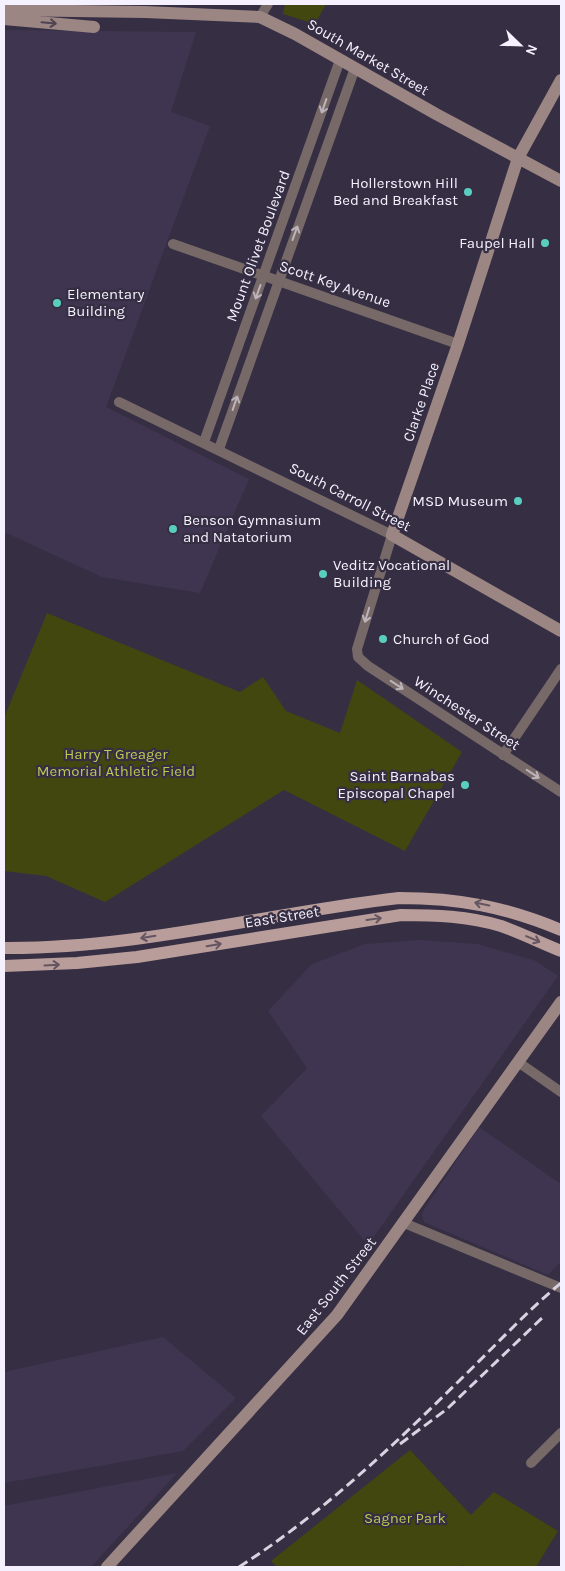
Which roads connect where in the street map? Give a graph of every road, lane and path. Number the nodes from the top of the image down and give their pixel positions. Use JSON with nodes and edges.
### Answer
{"nodes":[{"id":1,"x":78,"y":4,"type":"edge"},
{"id":2,"x":268,"y":4,"type":"edge"},
{"id":3,"x":4,"y":10,"type":"edge"},
{"id":4,"x":145,"y":12,"type":"junction"},
{"id":5,"x":260,"y":17,"type":"junction"},
{"id":6,"x":4,"y":20,"type":"edge"},
{"id":7,"x":94,"y":27,"type":"dead end"},
{"id":8,"x":340,"y":60,"type":"junction"},
{"id":9,"x":355,"y":68,"type":"junction"},
{"id":10,"x":561,"y":80,"type":"edge"},
{"id":11,"x":518,"y":158,"type":"junction"},
{"id":12,"x":561,"y":181,"type":"edge"},
{"id":13,"x":174,"y":244,"type":"dead end"},
{"id":14,"x":264,"y":275,"type":"junction"},
{"id":15,"x":278,"y":280,"type":"junction"},
{"id":16,"x":458,"y":344,"type":"junction"},
{"id":17,"x":119,"y":402,"type":"dead end"},
{"id":18,"x":204,"y":442,"type":"junction"},
{"id":19,"x":219,"y":449,"type":"junction"},
{"id":20,"x":392,"y":535,"type":"junction"},
{"id":21,"x":561,"y":631,"type":"edge"},
{"id":22,"x":358,"y":657,"type":"joint"},
{"id":23,"x":561,"y":669,"type":"edge"},
{"id":24,"x":504,"y":754,"type":"junction"},
{"id":25,"x":561,"y":792,"type":"edge"},
{"id":26,"x":561,"y":930,"type":"edge"},
{"id":27,"x":4,"y":948,"type":"edge"},
{"id":28,"x":561,"y":951,"type":"edge"},
{"id":29,"x":4,"y":966,"type":"edge"},
{"id":30,"x":561,"y":1002,"type":"edge"},
{"id":31,"x":518,"y":1062,"type":"junction"},
{"id":32,"x":561,"y":1092,"type":"edge"},
{"id":33,"x":404,"y":1223,"type":"junction"},
{"id":34,"x":561,"y":1288,"type":"edge"},
{"id":35,"x":561,"y":1433,"type":"edge"},
{"id":36,"x":531,"y":1463,"type":"dead end"},
{"id":37,"x":107,"y":1567,"type":"edge"}],
"edges":[{"from":1,"to":4,"type":"main road","name":"South Market Street"},
{"from":2,"to":5,"type":"street"},
{"from":3,"to":4,"type":"main road","name":"South Market Street"},
{"from":4,"to":5,"type":"main road","name":"South Market Street"},
{"from":5,"to":8,"type":"main road","name":"South Market Street"},
{"from":6,"to":7,"type":"main road","one_way":true},
{"from":8,"to":9,"type":"main road","name":"South Market Street"},
{"from":8,"to":14,"type":"street","name":"Mount Olivet Boulevard","one_way":true},
{"from":9,"to":11,"type":"main road","name":"South Market Street"},
{"from":15,"to":9,"type":"street","name":"Mount Olivet Boulevard","one_way":true},
{"from":10,"to":11,"type":"main road","name":"Clarke Place"},
{"from":11,"to":12,"type":"main road","name":"South Market Street"},
{"from":11,"to":16,"type":"main road","name":"Clarke Place"},
{"from":13,"to":14,"type":"street","name":"Scott Key Avenue"},
{"from":14,"to":15,"type":"street","name":"Scott Key Avenue"},
{"from":14,"to":18,"type":"street","name":"Mount Olivet Boulevard","one_way":true},
{"from":15,"to":16,"type":"street","name":"Scott Key Avenue"},
{"from":19,"to":15,"type":"street","name":"Mount Olivet Boulevard","one_way":true},
{"from":16,"to":20,"type":"main road","name":"Clarke Place"},
{"from":17,"to":18,"type":"street","name":"South Carroll Street"},
{"from":18,"to":19,"type":"street","name":"South Carroll Street"},
{"from":19,"to":20,"type":"street","name":"South Carroll Street"},
{"from":20,"to":21,"type":"main road","name":"South Carroll Street"},
{"from":20,"to":22,"type":"street","name":"Clarke Place","one_way":true},
{"from":22,"to":24,"type":"street","name":"Winchester Street","one_way":true},
{"from":23,"to":24,"type":"street"},
{"from":24,"to":25,"type":"street","name":"Winchester Street","one_way":true},
{"from":26,"to":27,"type":"main road","name":"East Street","one_way":true},
{"from":29,"to":28,"type":"main road","name":"East Street","one_way":true},
{"from":30,"to":31,"type":"main road","name":"East South Street"},
{"from":31,"to":32,"type":"street"},
{"from":31,"to":33,"type":"main road","name":"East South Street"},
{"from":33,"to":34,"type":"street"},
{"from":33,"to":37,"type":"main road","name":"East South Street"},
{"from":35,"to":36,"type":"street"}]}
